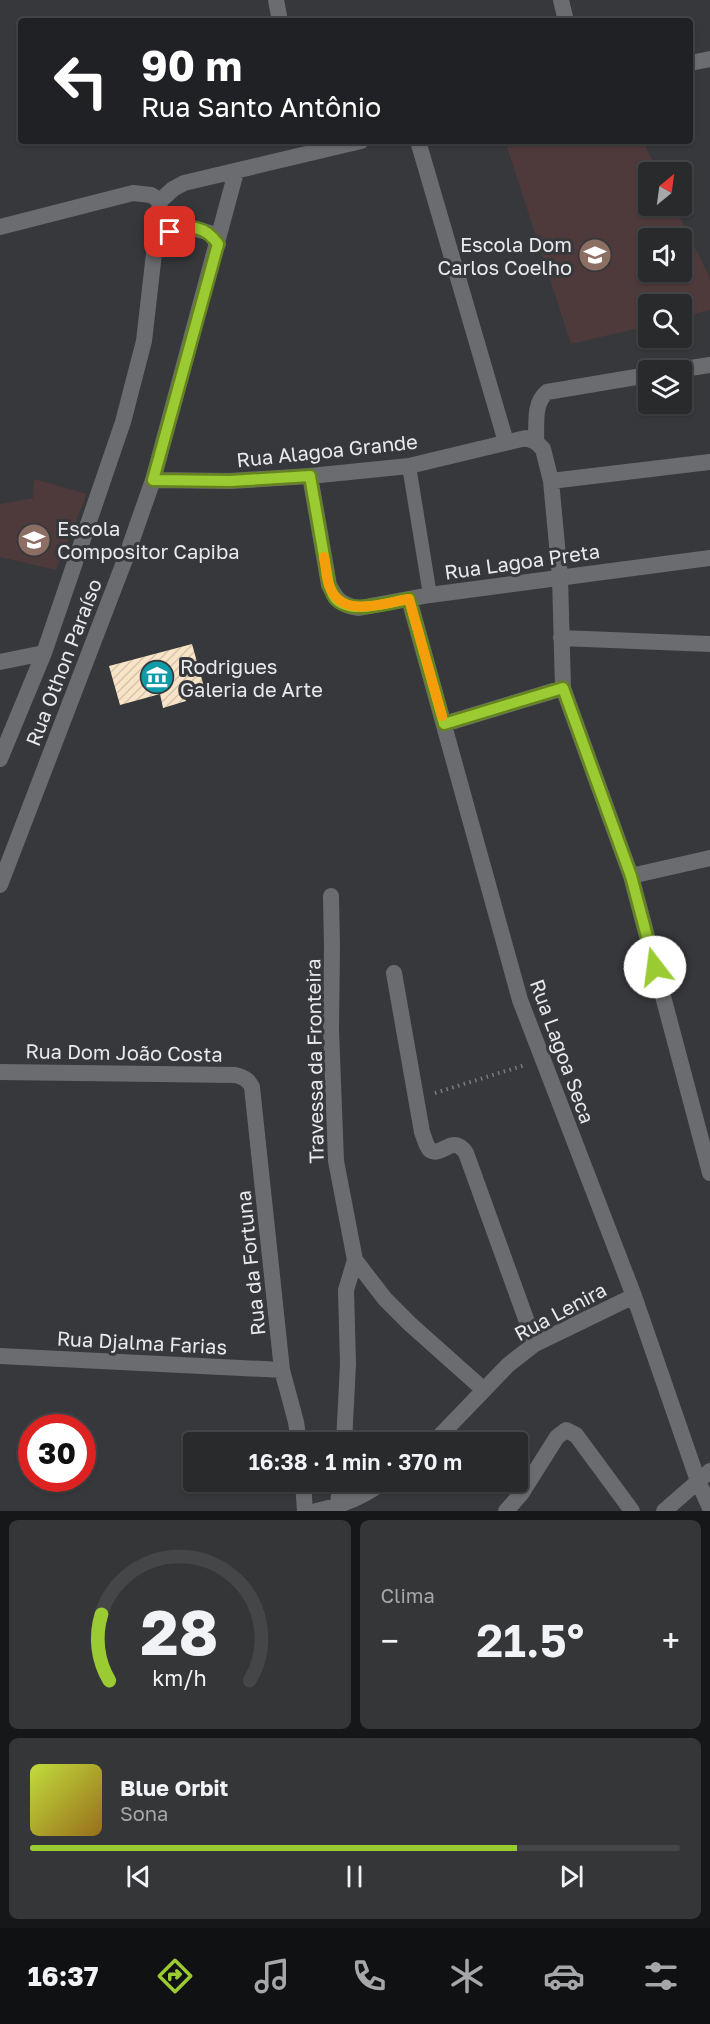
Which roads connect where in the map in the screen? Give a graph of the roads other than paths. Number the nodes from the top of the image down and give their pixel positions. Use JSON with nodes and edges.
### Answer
{"nodes":[{"id":1,"x":276,"y":0,"type":"edge"},
{"id":2,"x":561,"y":0,"type":"edge"},
{"id":3,"x":279,"y":18,"type":"edge"},
{"id":4,"x":565,"y":18,"type":"edge"},
{"id":5,"x":710,"y":59,"type":"edge"},
{"id":6,"x":693,"y":62,"type":"edge"},
{"id":7,"x":338,"y":144,"type":"edge"},
{"id":8,"x":419,"y":144,"type":"edge"},
{"id":9,"x":300,"y":149,"type":"edge"},
{"id":10,"x":236,"y":172,"type":"junction"},
{"id":11,"x":160,"y":201,"type":"junction"},
{"id":12,"x":0,"y":227,"type":"edge"},
{"id":13,"x":218,"y":244,"type":"junction"},
{"id":14,"x":154,"y":248,"type":"junction"},
{"id":15,"x":710,"y":365,"type":"edge"},
{"id":16,"x":692,"y":368,"type":"edge"},
{"id":17,"x":638,"y":377,"type":"edge"},
{"id":18,"x":506,"y":442,"type":"junction"},
{"id":19,"x":536,"y":442,"type":"junction"},
{"id":20,"x":710,"y":462,"type":"edge"},
{"id":21,"x":409,"y":466,"type":"junction"},
{"id":22,"x":310,"y":476,"type":"junction"},
{"id":23,"x":153,"y":480,"type":"junction"},
{"id":24,"x":551,"y":481,"type":"junction"},
{"id":25,"x":710,"y":558,"type":"edge"},
{"id":26,"x":560,"y":577,"type":"junction"},
{"id":27,"x":430,"y":594,"type":"junction"},
{"id":28,"x":409,"y":599,"type":"junction"},
{"id":29,"x":561,"y":638,"type":"junction"},
{"id":30,"x":710,"y":645,"type":"edge"},
{"id":31,"x":44,"y":653,"type":"junction"},
{"id":32,"x":0,"y":662,"type":"edge"},
{"id":33,"x":563,"y":688,"type":"junction"},
{"id":34,"x":444,"y":724,"type":"junction"},
{"id":35,"x":0,"y":759,"type":"edge"},
{"id":36,"x":710,"y":858,"type":"edge"},
{"id":37,"x":631,"y":876,"type":"junction"},
{"id":38,"x":0,"y":885,"type":"edge"},
{"id":39,"x":331,"y":896,"type":"dead end"},
{"id":40,"x":394,"y":973,"type":"dead end"},
{"id":41,"x":0,"y":1072,"type":"edge"},
{"id":42,"x":247,"y":1079,"type":"joint"},
{"id":43,"x":710,"y":1173,"type":"edge"},
{"id":44,"x":354,"y":1260,"type":"junction"},
{"id":45,"x":634,"y":1296,"type":"junction"},
{"id":46,"x":534,"y":1344,"type":"junction"},
{"id":47,"x":0,"y":1356,"type":"edge"},
{"id":48,"x":282,"y":1370,"type":"junction"},
{"id":49,"x":484,"y":1390,"type":"junction"},
{"id":50,"x":297,"y":1432,"type":"edge"},
{"id":51,"x":345,"y":1432,"type":"edge"},
{"id":52,"x":444,"y":1432,"type":"edge"},
{"id":53,"x":704,"y":1476,"type":"edge"},
{"id":54,"x":304,"y":1492,"type":"edge"},
{"id":55,"x":339,"y":1492,"type":"edge"},
{"id":56,"x":367,"y":1492,"type":"edge"},
{"id":57,"x":338,"y":1506,"type":"junction"},
{"id":58,"x":710,"y":1508,"type":"edge"},
{"id":59,"x":305,"y":1511,"type":"edge"},
{"id":60,"x":316,"y":1511,"type":"edge"},
{"id":61,"x":506,"y":1511,"type":"edge"},
{"id":62,"x":632,"y":1511,"type":"edge"},
{"id":63,"x":664,"y":1511,"type":"edge"}],
"edges":[{"from":1,"to":3,"type":"street"},
{"from":2,"to":4,"type":"street"},
{"from":5,"to":6,"type":"street"},
{"from":7,"to":9,"type":"street"},
{"from":8,"to":18,"type":"street"},
{"from":9,"to":10,"type":"street"},
{"from":10,"to":11,"type":"street"},
{"from":10,"to":13,"type":"street","name":"Rua Othon Paraíso"},
{"from":11,"to":12,"type":"street"},
{"from":11,"to":14,"type":"street","name":"Rua Othon Paraíso"},
{"from":13,"to":14,"type":"street"},
{"from":13,"to":23,"type":"street","name":"Rua Othon Paraíso"},
{"from":14,"to":31,"type":"street","name":"Rua Othon Paraíso"},
{"from":15,"to":16,"type":"street"},
{"from":17,"to":19,"type":"street"},
{"from":18,"to":19,"type":"street","name":"Rua Alagoa Grande"},
{"from":18,"to":21,"type":"street","name":"Rua Alagoa Grande"},
{"from":19,"to":24,"type":"street"},
{"from":20,"to":24,"type":"street"},
{"from":21,"to":22,"type":"street","name":"Rua Alagoa Grande"},
{"from":21,"to":27,"type":"lane"},
{"from":22,"to":23,"type":"street","name":"Rua Alagoa Grande"},
{"from":22,"to":28,"type":"street","name":"Rua Lagoa Preta"},
{"from":23,"to":38,"type":"street","name":"Rua Othon Paraíso"},
{"from":24,"to":26,"type":"street"},
{"from":25,"to":26,"type":"street","name":"Rua Lagoa Preta"},
{"from":26,"to":27,"type":"street","name":"Rua Lagoa Preta"},
{"from":26,"to":29,"type":"street"},
{"from":27,"to":28,"type":"street","name":"Rua Lagoa Preta"},
{"from":28,"to":34,"type":"street","name":"Rua Lagoa Seca"},
{"from":29,"to":30,"type":"street"},
{"from":29,"to":33,"type":"street"},
{"from":31,"to":32,"type":"street"},
{"from":31,"to":35,"type":"street","name":"Rua Othon Paraíso"},
{"from":33,"to":34,"type":"street"},
{"from":33,"to":37,"type":"street"},
{"from":34,"to":45,"type":"street","name":"Rua Lagoa Seca"},
{"from":36,"to":37,"type":"street"},
{"from":37,"to":43,"type":"street"},
{"from":39,"to":44,"type":"street","name":"Travessa da Fronteira"},
{"from":40,"to":46,"type":"street"},
{"from":41,"to":42,"type":"street","name":"Rua Dom João Costa"},
{"from":42,"to":48,"type":"street","name":"Rua da Fortuna"},
{"from":44,"to":49,"type":"street","name":"Travessa da Fronteira"},
{"from":44,"to":51,"type":"street","name":"Travessa da Fronteira"},
{"from":45,"to":46,"type":"street","name":"Rua Lenira"},
{"from":45,"to":53,"type":"street","name":"Rua Lagoa Seca"},
{"from":46,"to":49,"type":"street","name":"Rua Lenira"},
{"from":47,"to":48,"type":"street","name":"Rua Djalma Farias"},
{"from":48,"to":50,"type":"street","name":"Rua da Fortuna"},
{"from":49,"to":52,"type":"street","name":"Rua Lenira"},
{"from":53,"to":58,"type":"street","name":"Rua Lagoa Seca"},
{"from":53,"to":63,"type":"street"},
{"from":54,"to":59,"type":"street"},
{"from":55,"to":57,"type":"street"},
{"from":56,"to":57,"type":"street"},
{"from":57,"to":60,"type":"street"},
{"from":61,"to":62,"type":"street"}]}
